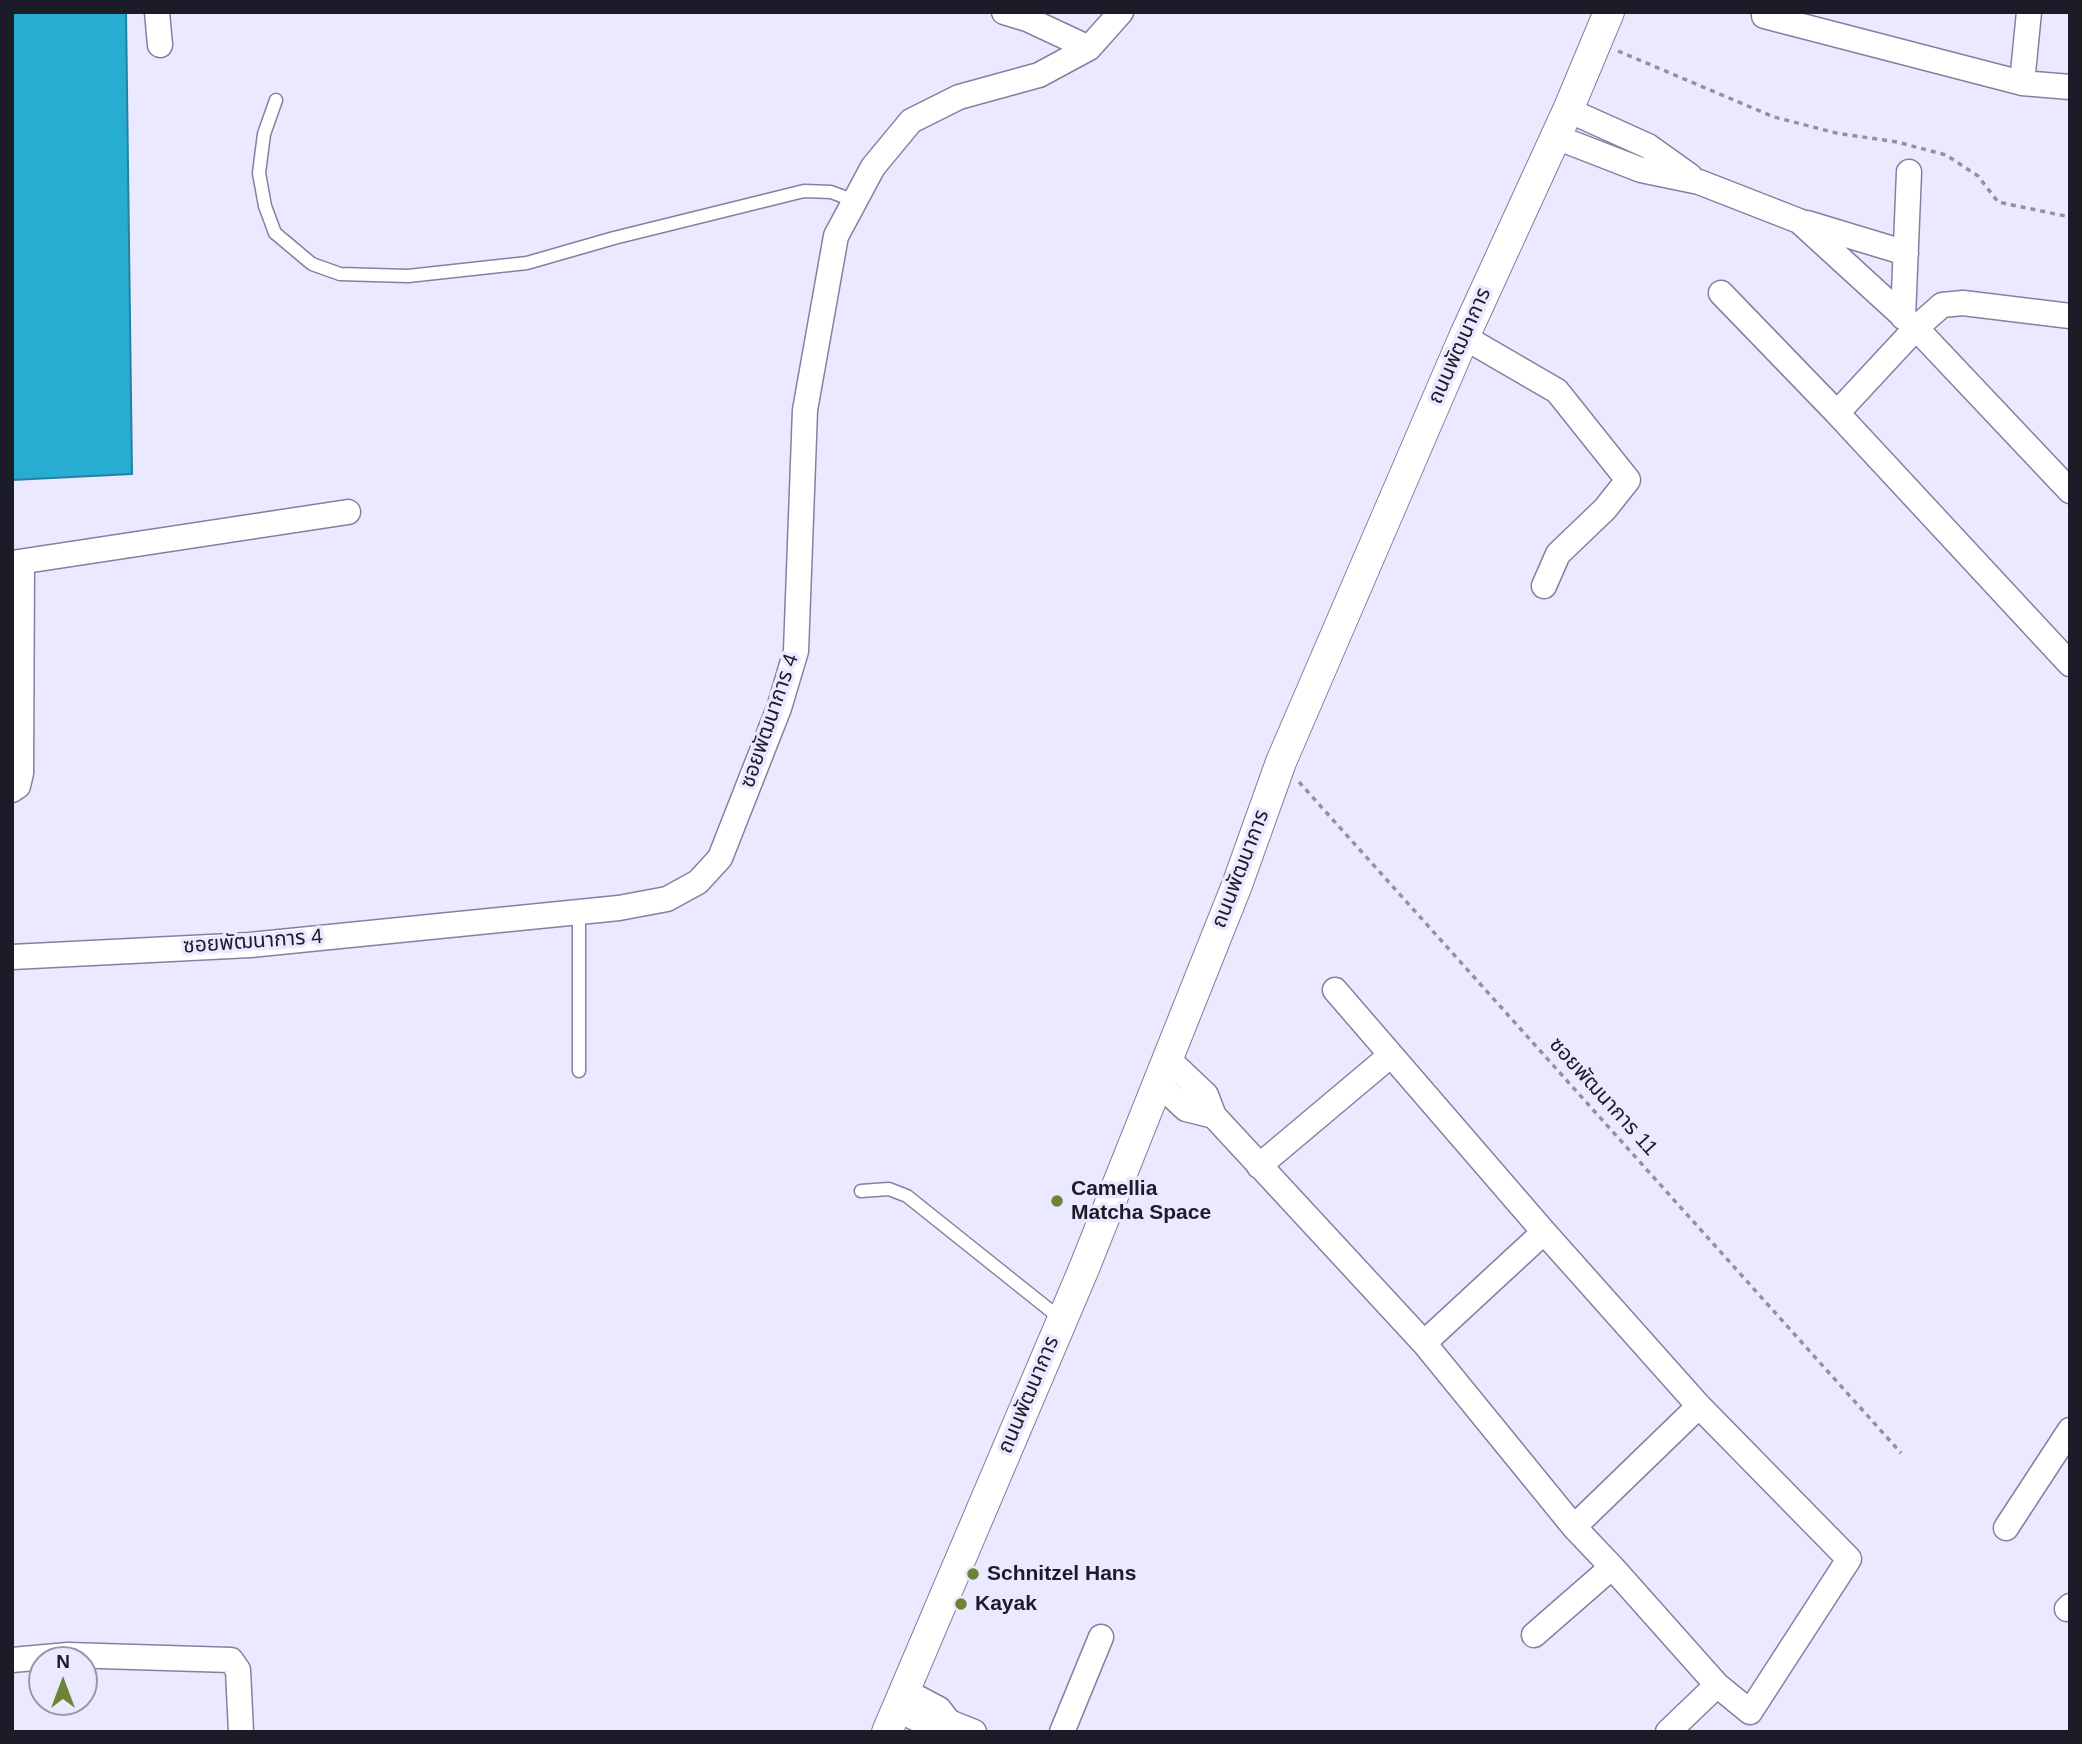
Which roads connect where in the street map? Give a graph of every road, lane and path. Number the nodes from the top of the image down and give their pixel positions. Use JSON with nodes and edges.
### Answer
{"nodes":[{"id":1,"x":157,"y":12,"type":"edge"},
{"id":2,"x":1003,"y":12,"type":"edge"},
{"id":3,"x":1121,"y":12,"type":"edge"},
{"id":4,"x":1764,"y":12,"type":"edge"},
{"id":5,"x":2029,"y":12,"type":"edge"},
{"id":6,"x":1601,"y":22,"type":"edge"},
{"id":7,"x":160,"y":45,"type":"dead end"},
{"id":8,"x":1089,"y":48,"type":"junction"},
{"id":9,"x":2022,"y":83,"type":"junction"},
{"id":10,"x":2070,"y":87,"type":"edge"},
{"id":11,"x":276,"y":100,"type":"dead end"},
{"id":12,"x":1568,"y":110,"type":"junction"},
{"id":13,"x":1556,"y":136,"type":"junction"},
{"id":14,"x":1909,"y":172,"type":"dead end"},
{"id":15,"x":1699,"y":182,"type":"junction"},
{"id":16,"x":855,"y":201,"type":"junction"},
{"id":17,"x":2070,"y":217,"type":"edge"},
{"id":18,"x":1800,"y":220,"type":"junction"},
{"id":19,"x":1906,"y":253,"type":"junction"},
{"id":20,"x":1721,"y":293,"type":"dead end"},
{"id":21,"x":2070,"y":316,"type":"edge"},
{"id":22,"x":1909,"y":323,"type":"junction"},
{"id":23,"x":1464,"y":337,"type":"junction"},
{"id":24,"x":1837,"y":413,"type":"junction"},
{"id":25,"x":2070,"y":491,"type":"edge"},
{"id":26,"x":348,"y":512,"type":"dead end"},
{"id":27,"x":17,"y":563,"type":"edge"},
{"id":28,"x":1544,"y":586,"type":"dead end"},
{"id":29,"x":2070,"y":664,"type":"edge"},
{"id":30,"x":17,"y":677,"type":"edge"},
{"id":31,"x":1281,"y":762,"type":"junction"},
{"id":32,"x":12,"y":790,"type":"edge"},
{"id":33,"x":579,"y":912,"type":"junction"},
{"id":34,"x":12,"y":957,"type":"edge"},
{"id":35,"x":1335,"y":990,"type":"dead end"},
{"id":36,"x":1391,"y":1055,"type":"junction"},
{"id":37,"x":579,"y":1070,"type":"dead end"},
{"id":38,"x":1162,"y":1070,"type":"junction"},
{"id":39,"x":1259,"y":1166,"type":"junction"},
{"id":40,"x":861,"y":1191,"type":"dead end"},
{"id":41,"x":1544,"y":1232,"type":"junction"},
{"id":42,"x":1061,"y":1319,"type":"junction"},
{"id":43,"x":1424,"y":1343,"type":"junction"},
{"id":44,"x":1699,"y":1406,"type":"junction"},
{"id":45,"x":2070,"y":1430,"type":"edge"},
{"id":46,"x":1901,"y":1453,"type":"dead end"},
{"id":47,"x":1573,"y":1527,"type":"junction"},
{"id":48,"x":2006,"y":1528,"type":"dead end"},
{"id":49,"x":1612,"y":1567,"type":"junction"},
{"id":50,"x":1534,"y":1635,"type":"dead end"},
{"id":51,"x":1101,"y":1637,"type":"dead end"},
{"id":52,"x":12,"y":1660,"type":"edge"},
{"id":53,"x":1717,"y":1685,"type":"junction"},
{"id":54,"x":897,"y":1710,"type":"edge"},
{"id":55,"x":947,"y":1727,"type":"edge"},
{"id":56,"x":240,"y":1732,"type":"edge"},
{"id":57,"x":974,"y":1732,"type":"edge"},
{"id":58,"x":1062,"y":1732,"type":"edge"},
{"id":59,"x":1668,"y":1732,"type":"edge"}],
"edges":[{"from":1,"to":7,"type":"street"},
{"from":2,"to":8,"type":"street"},
{"from":3,"to":8,"type":"street","name":"ซอยพัฒนาการ 4"},
{"from":4,"to":9,"type":"street"},
{"from":5,"to":9,"type":"street"},
{"from":6,"to":12,"type":"street","name":"ถนนพัฒนาการ"},
{"from":6,"to":17,"type":"path"},
{"from":8,"to":16,"type":"street","name":"ซอยพัฒนาการ 4"},
{"from":9,"to":10,"type":"street"},
{"from":11,"to":16,"type":"lane"},
{"from":12,"to":13,"type":"street","name":"ถนนพัฒนาการ"},
{"from":12,"to":15,"type":"street"},
{"from":13,"to":15,"type":"street"},
{"from":13,"to":23,"type":"street","name":"ถนนพัฒนาการ"},
{"from":14,"to":19,"type":"street"},
{"from":15,"to":18,"type":"street"},
{"from":16,"to":33,"type":"street","name":"ซอยพัฒนาการ 4"},
{"from":18,"to":19,"type":"street"},
{"from":18,"to":22,"type":"street"},
{"from":19,"to":22,"type":"street"},
{"from":20,"to":24,"type":"street"},
{"from":21,"to":22,"type":"street"},
{"from":22,"to":24,"type":"street"},
{"from":22,"to":25,"type":"street"},
{"from":23,"to":28,"type":"street"},
{"from":23,"to":31,"type":"street","name":"ถนนพัฒนาการ"},
{"from":24,"to":29,"type":"street"},
{"from":26,"to":27,"type":"street"},
{"from":27,"to":30,"type":"street"},
{"from":30,"to":32,"type":"street"},
{"from":31,"to":38,"type":"street","name":"ถนนพัฒนาการ"},
{"from":31,"to":46,"type":"path","name":"ซอยพัฒนาการ 11"},
{"from":33,"to":34,"type":"street","name":"ซอยพัฒนาการ 4"},
{"from":33,"to":37,"type":"lane"},
{"from":35,"to":36,"type":"street"},
{"from":36,"to":39,"type":"street"},
{"from":36,"to":41,"type":"street"},
{"from":38,"to":39,"type":"street"},
{"from":38,"to":42,"type":"street","name":"ถนนพัฒนาการ"},
{"from":39,"to":43,"type":"street"},
{"from":40,"to":42,"type":"lane"},
{"from":41,"to":43,"type":"street"},
{"from":41,"to":44,"type":"street"},
{"from":42,"to":54,"type":"street","name":"ถนนพัฒนาการ"},
{"from":43,"to":47,"type":"street"},
{"from":44,"to":47,"type":"street"},
{"from":44,"to":53,"type":"street"},
{"from":45,"to":48,"type":"street"},
{"from":47,"to":49,"type":"street"},
{"from":49,"to":50,"type":"street"},
{"from":49,"to":53,"type":"street"},
{"from":51,"to":58,"type":"street"},
{"from":52,"to":56,"type":"street"},
{"from":53,"to":59,"type":"street"},
{"from":54,"to":55,"type":"street"},
{"from":55,"to":57,"type":"street"}]}
